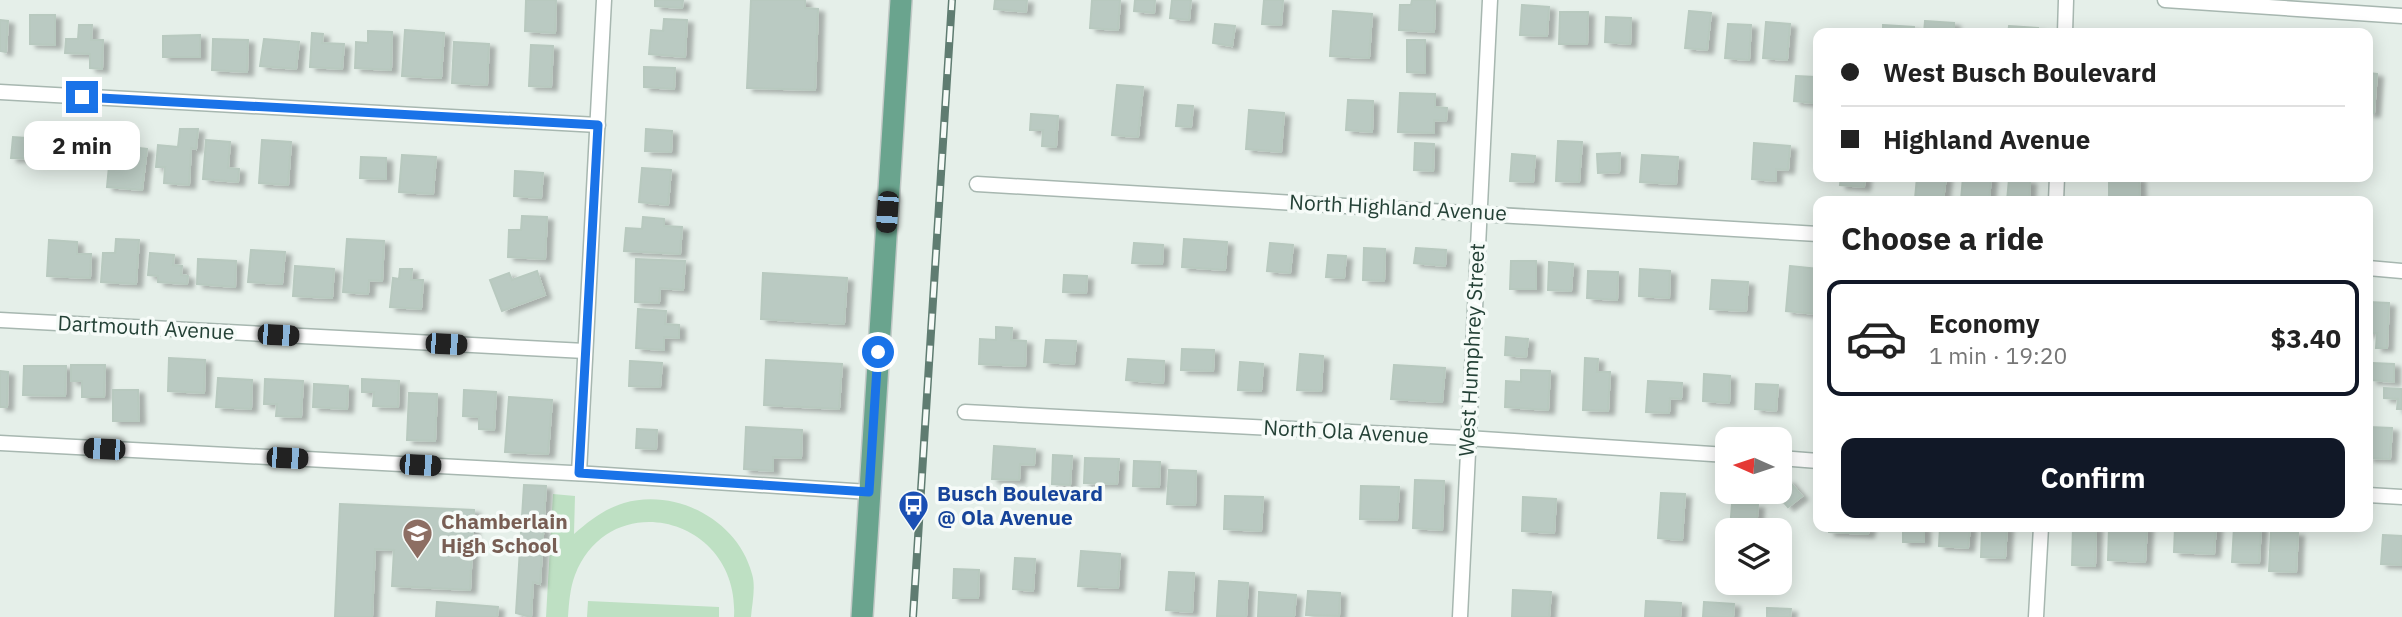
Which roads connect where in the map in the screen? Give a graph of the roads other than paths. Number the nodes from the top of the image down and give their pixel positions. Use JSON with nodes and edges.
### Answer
{"nodes":[{"id":1,"x":604,"y":0,"type":"edge"},
{"id":2,"x":901,"y":0,"type":"edge"},
{"id":3,"x":1490,"y":0,"type":"edge"},
{"id":4,"x":2066,"y":0,"type":"edge"},
{"id":5,"x":2165,"y":0,"type":"edge"},
{"id":6,"x":2402,"y":16,"type":"edge"},
{"id":7,"x":2065,"y":28,"type":"edge"},
{"id":8,"x":0,"y":92,"type":"edge"},
{"id":9,"x":598,"y":125,"type":"junction"},
{"id":10,"x":977,"y":184,"type":"dead end"},
{"id":11,"x":1480,"y":213,"type":"junction"},
{"id":12,"x":1813,"y":234,"type":"edge"},
{"id":13,"x":2373,"y":268,"type":"edge"},
{"id":14,"x":2402,"y":271,"type":"edge"},
{"id":15,"x":0,"y":320,"type":"edge"},
{"id":16,"x":585,"y":351,"type":"junction"},
{"id":17,"x":965,"y":412,"type":"dead end"},
{"id":18,"x":1467,"y":438,"type":"junction"},
{"id":19,"x":0,"y":443,"type":"edge"},
{"id":20,"x":1715,"y":454,"type":"edge"},
{"id":21,"x":1792,"y":459,"type":"edge"},
{"id":22,"x":1813,"y":461,"type":"edge"},
{"id":23,"x":579,"y":473,"type":"junction"},
{"id":24,"x":869,"y":492,"type":"junction"},
{"id":25,"x":2373,"y":495,"type":"edge"},
{"id":26,"x":2402,"y":498,"type":"edge"},
{"id":27,"x":2041,"y":532,"type":"edge"},
{"id":28,"x":862,"y":617,"type":"edge"},
{"id":29,"x":1460,"y":617,"type":"edge"},
{"id":30,"x":2036,"y":617,"type":"edge"}],
"edges":[{"from":1,"to":9,"type":"street"},
{"from":2,"to":24,"type":"main road"},
{"from":3,"to":11,"type":"street","name":"West Humphrey Street"},
{"from":4,"to":7,"type":"street"},
{"from":5,"to":6,"type":"street"},
{"from":8,"to":9,"type":"street"},
{"from":9,"to":16,"type":"street"},
{"from":10,"to":11,"type":"street","name":"North Highland Avenue"},
{"from":11,"to":12,"type":"street","name":"North Highland Avenue"},
{"from":11,"to":18,"type":"street","name":"West Humphrey Street"},
{"from":13,"to":14,"type":"street"},
{"from":15,"to":16,"type":"street","name":"Dartmouth Avenue"},
{"from":16,"to":23,"type":"street"},
{"from":17,"to":18,"type":"street","name":"North Ola Avenue"},
{"from":18,"to":20,"type":"street","name":"North Ola Avenue"},
{"from":18,"to":29,"type":"street","name":"West Humphrey Street"},
{"from":19,"to":23,"type":"street"},
{"from":21,"to":22,"type":"street"},
{"from":23,"to":24,"type":"street"},
{"from":24,"to":28,"type":"main road"},
{"from":25,"to":26,"type":"street"},
{"from":27,"to":30,"type":"street"}]}
